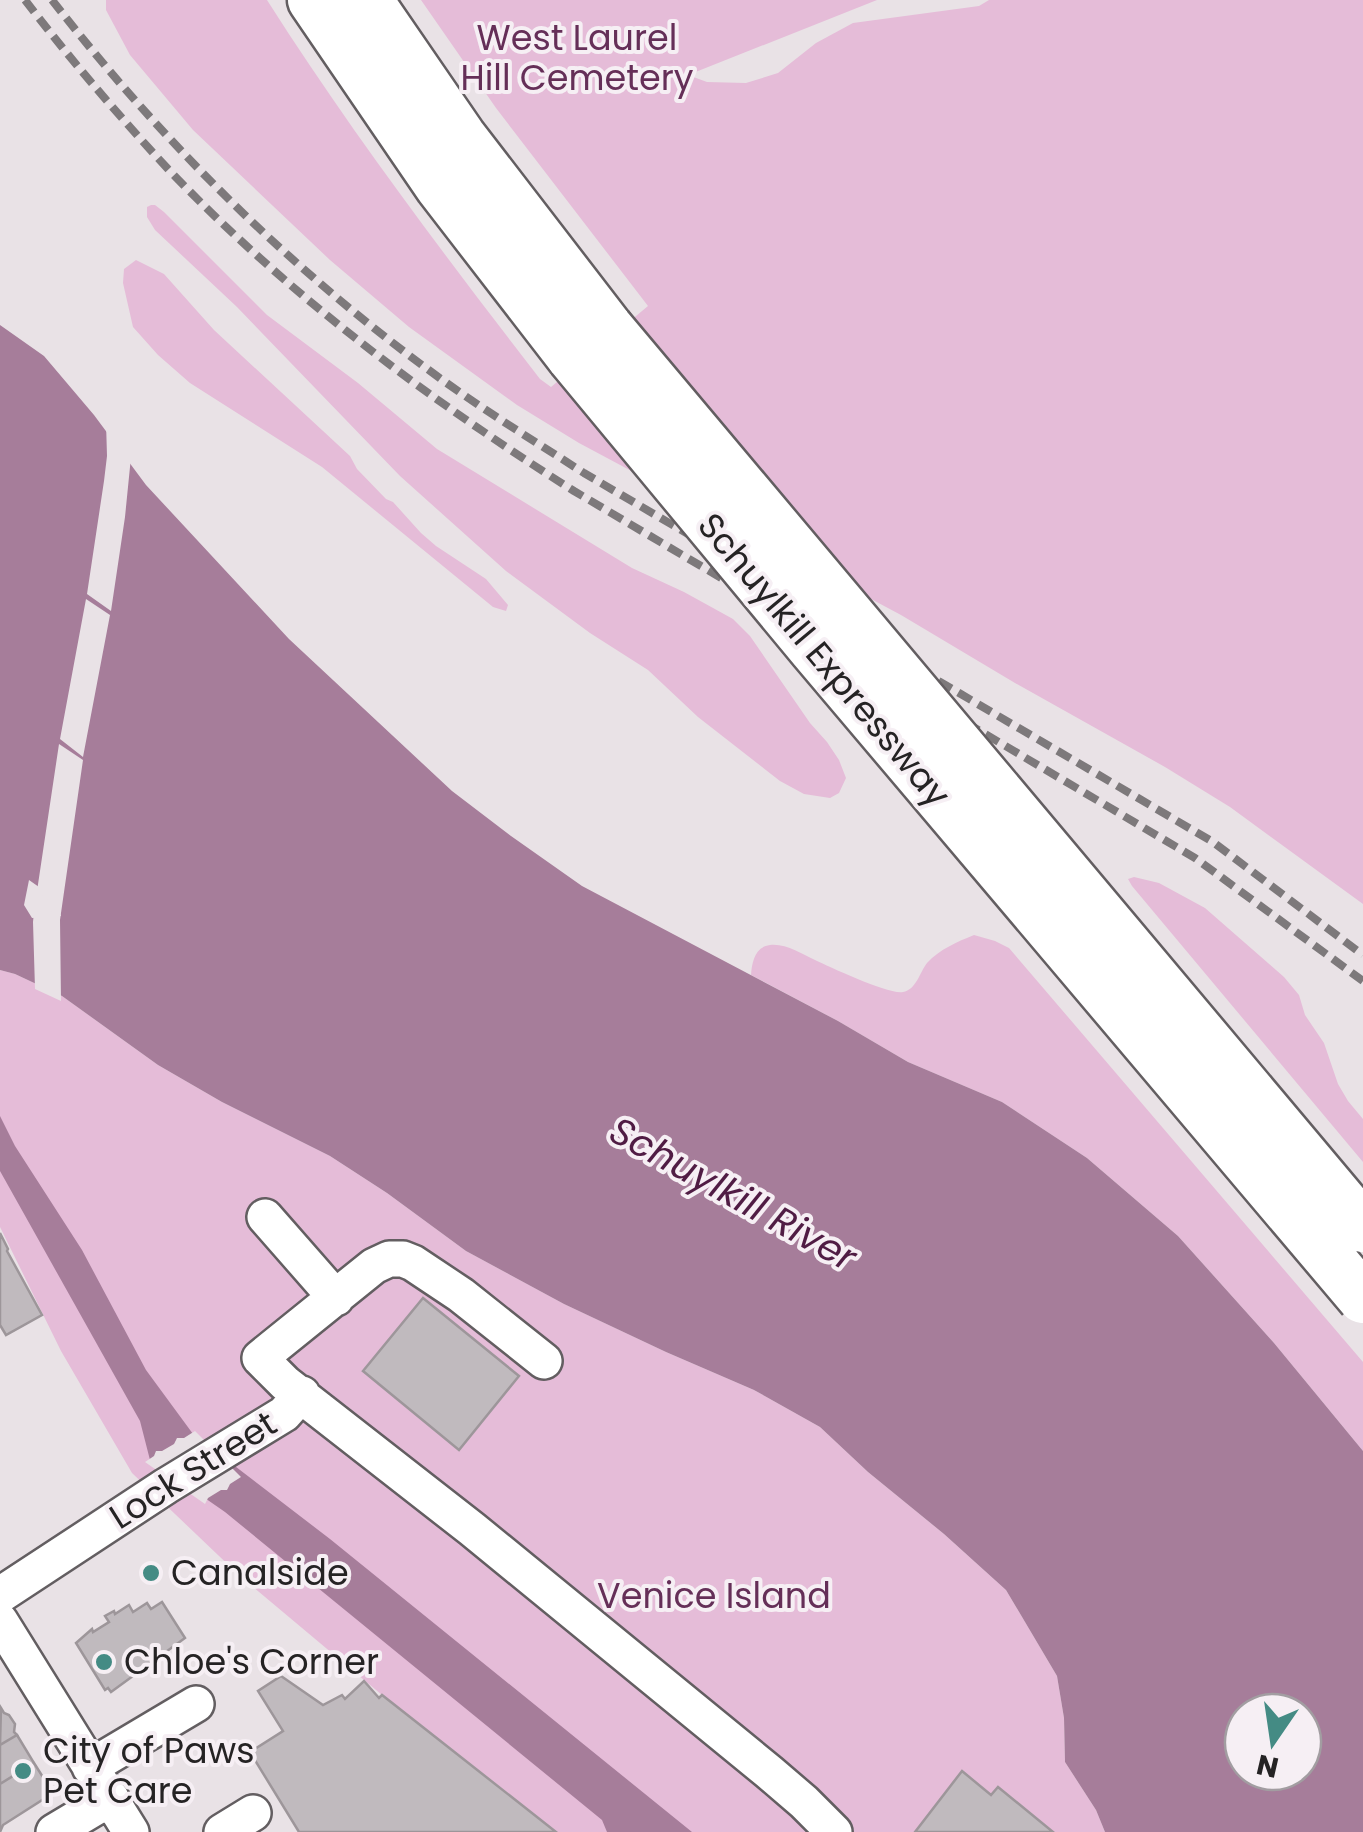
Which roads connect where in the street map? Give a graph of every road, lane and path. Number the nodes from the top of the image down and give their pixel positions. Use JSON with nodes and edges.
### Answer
{"nodes":[{"id":1,"x":313,"y":0,"type":"edge"},
{"id":2,"x":368,"y":0,"type":"edge"},
{"id":3,"x":590,"y":342,"type":"junction"},
{"id":4,"x":265,"y":1216,"type":"dead end"},
{"id":5,"x":1363,"y":1227,"type":"edge"},
{"id":6,"x":336,"y":1298,"type":"junction"},
{"id":7,"x":1363,"y":1298,"type":"edge"},
{"id":8,"x":544,"y":1361,"type":"dead end"},
{"id":9,"x":302,"y":1394,"type":"junction"},
{"id":10,"x":0,"y":1595,"type":"edge"},
{"id":11,"x":0,"y":1622,"type":"edge"},
{"id":12,"x":196,"y":1704,"type":"dead end"},
{"id":13,"x":90,"y":1768,"type":"junction"},
{"id":14,"x":110,"y":1798,"type":"junction"},
{"id":15,"x":253,"y":1813,"type":"dead end"},
{"id":16,"x":54,"y":1832,"type":"edge"},
{"id":17,"x":131,"y":1832,"type":"edge"},
{"id":18,"x":222,"y":1832,"type":"edge"},
{"id":19,"x":834,"y":1832,"type":"edge"}],
"edges":[{"from":1,"to":3,"type":"highway","name":"Schuylkill Expressway"},
{"from":2,"to":3,"type":"highway","name":"Schuylkill Expressway"},
{"from":3,"to":5,"type":"highway","name":"Schuylkill Expressway","bridge":true},
{"from":3,"to":7,"type":"highway","name":"Schuylkill Expressway","bridge":true},
{"from":4,"to":6,"type":"street"},
{"from":6,"to":8,"type":"street"},
{"from":6,"to":9,"type":"street"},
{"from":9,"to":10,"type":"street","name":"Lock Street"},
{"from":9,"to":19,"type":"street","name":"Lock Street"},
{"from":11,"to":13,"type":"street"},
{"from":12,"to":13,"type":"street"},
{"from":13,"to":14,"type":"street"},
{"from":14,"to":16,"type":"street"},
{"from":14,"to":17,"type":"street"},
{"from":15,"to":18,"type":"street"}]}
